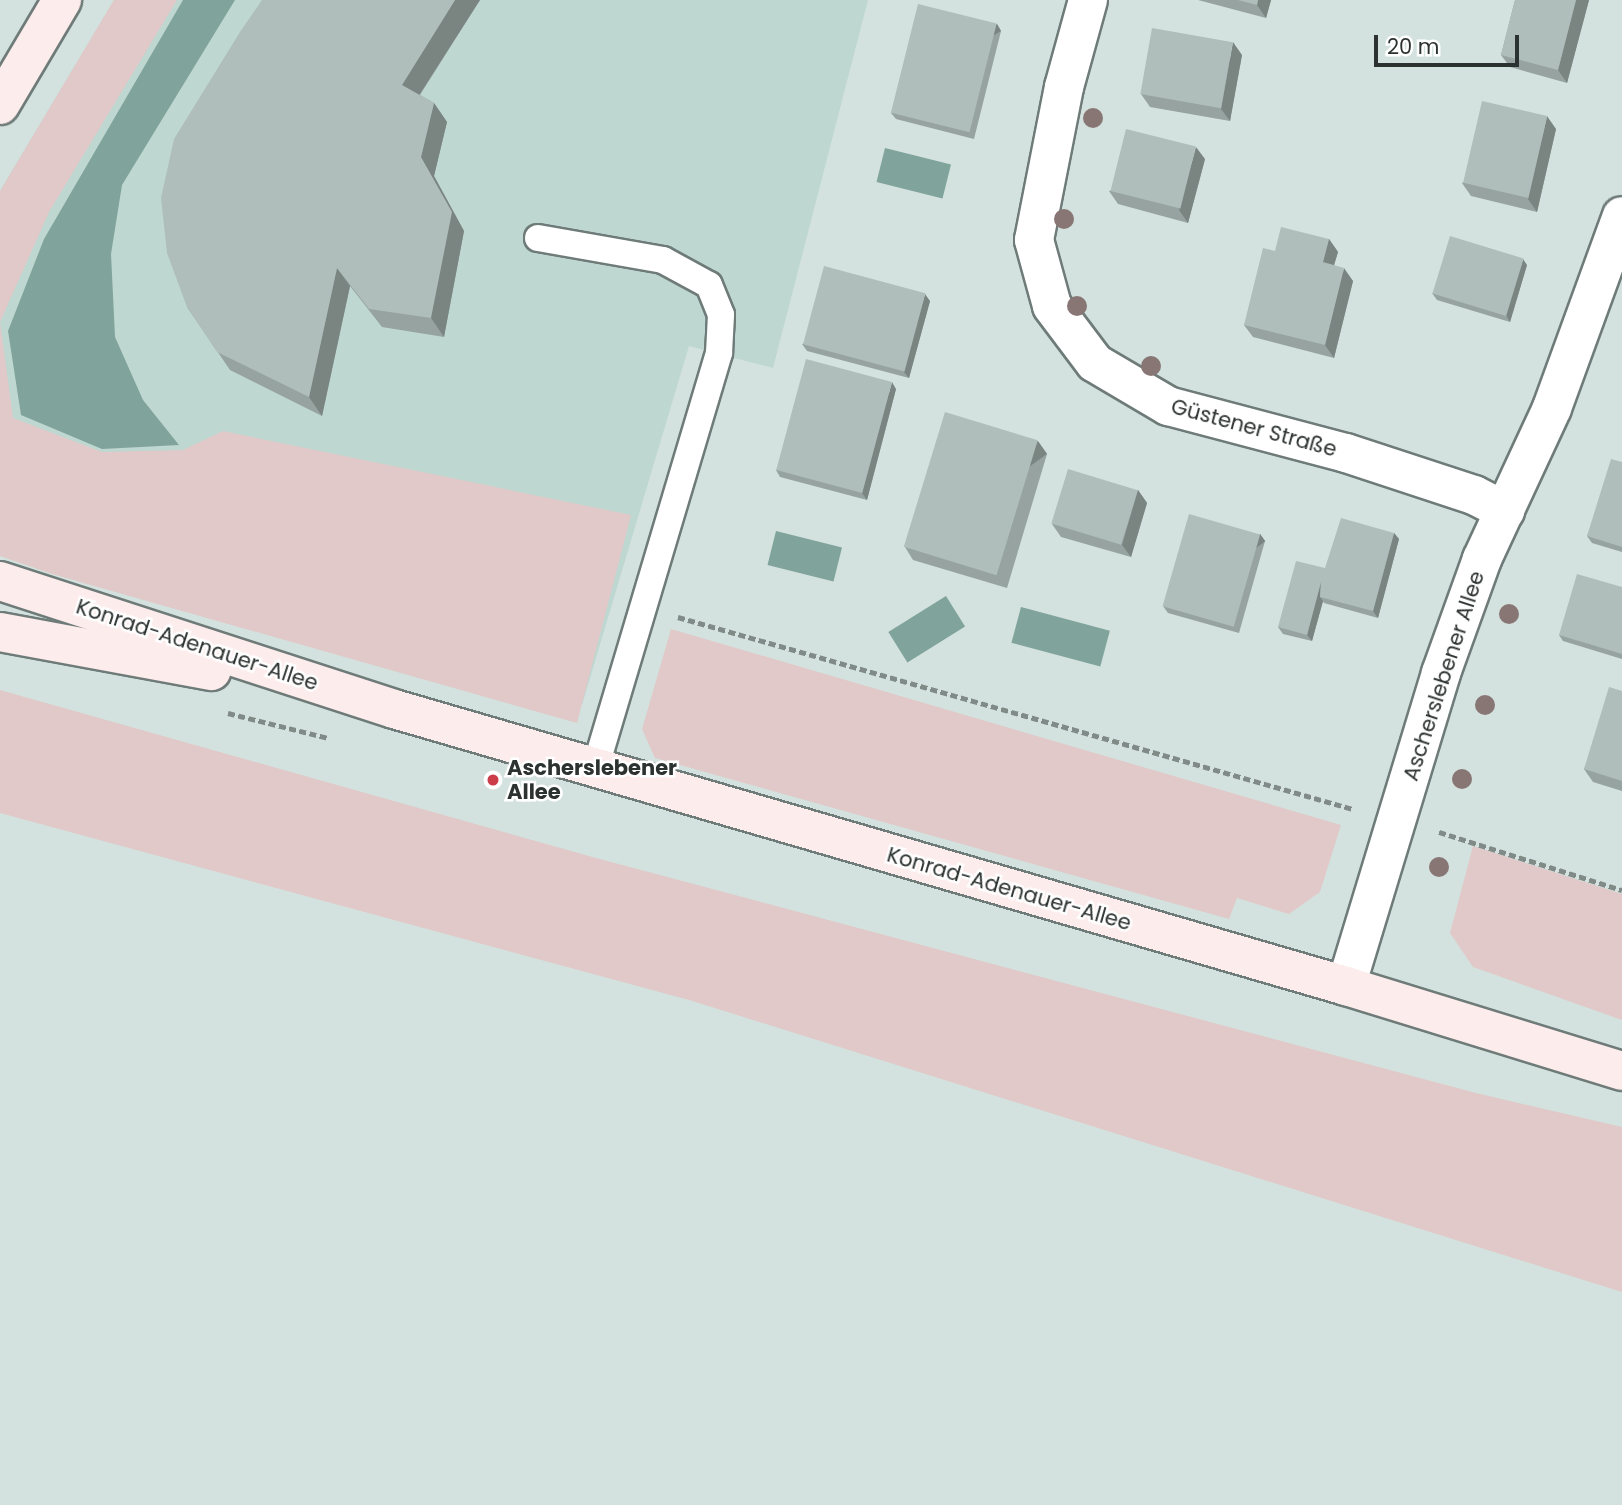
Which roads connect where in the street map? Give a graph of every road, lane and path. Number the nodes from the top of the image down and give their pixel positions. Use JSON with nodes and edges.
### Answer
{"nodes":[{"id":1,"x":62,"y":0,"type":"edge"},
{"id":2,"x":1088,"y":0,"type":"edge"},
{"id":3,"x":0,"y":105,"type":"edge"},
{"id":4,"x":1622,"y":216,"type":"edge"},
{"id":5,"x":538,"y":238,"type":"dead end"},
{"id":6,"x":1505,"y":512,"type":"junction"},
{"id":7,"x":0,"y":581,"type":"edge"},
{"id":8,"x":645,"y":608,"type":"junction"},
{"id":9,"x":0,"y":632,"type":"edge"},
{"id":10,"x":394,"y":709,"type":"junction"},
{"id":11,"x":596,"y":766,"type":"junction"},
{"id":12,"x":1398,"y":821,"type":"junction"},
{"id":13,"x":1622,"y":890,"type":"edge"},
{"id":14,"x":1346,"y":986,"type":"junction"},
{"id":15,"x":1622,"y":1071,"type":"edge"}],
"edges":[{"from":1,"to":3,"type":"main road"},
{"from":2,"to":6,"type":"street","name":"Güstener Straße"},
{"from":4,"to":6,"type":"street","name":"Ascherslebener Allee"},
{"from":5,"to":8,"type":"lane"},
{"from":6,"to":12,"type":"street","name":"Ascherslebener Allee"},
{"from":7,"to":10,"type":"main road","name":"Konrad-Adenauer-Allee"},
{"from":8,"to":11,"type":"lane"},
{"from":8,"to":12,"type":"path"},
{"from":9,"to":10,"type":"main road","name":"Konrad-Adenauer-Allee"},
{"from":10,"to":11,"type":"main road","name":"Konrad-Adenauer-Allee"},
{"from":11,"to":14,"type":"main road","name":"Konrad-Adenauer-Allee"},
{"from":12,"to":13,"type":"path"},
{"from":12,"to":14,"type":"street","name":"Ascherslebener Allee"},
{"from":14,"to":15,"type":"main road","name":"Konrad-Adenauer-Allee"}]}
